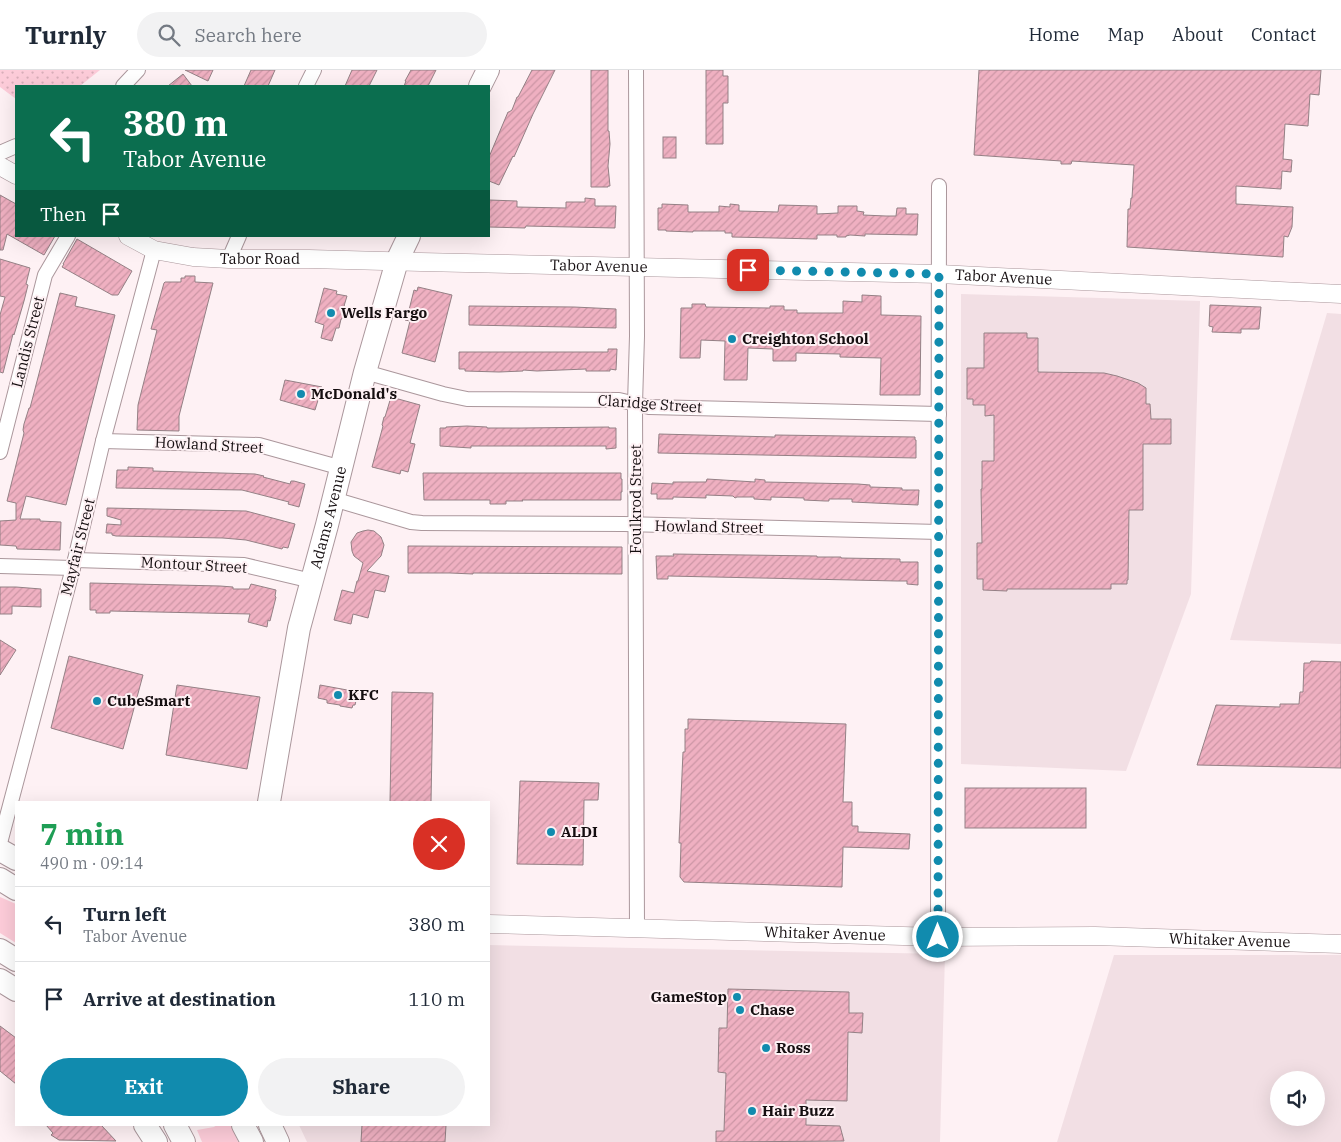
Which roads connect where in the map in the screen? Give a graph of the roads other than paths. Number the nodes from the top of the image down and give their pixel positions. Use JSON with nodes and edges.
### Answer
{"nodes":[{"id":1,"x":138,"y":70,"type":"edge"},
{"id":2,"x":314,"y":70,"type":"edge"},
{"id":3,"x":488,"y":70,"type":"edge"},
{"id":4,"x":636,"y":70,"type":"edge"},
{"id":5,"x":124,"y":85,"type":"edge"},
{"id":6,"x":306,"y":85,"type":"edge"},
{"id":7,"x":480,"y":85,"type":"edge"},
{"id":8,"x":15,"y":146,"type":"edge"},
{"id":9,"x":0,"y":153,"type":"edge"},
{"id":10,"x":0,"y":166,"type":"edge"},
{"id":11,"x":15,"y":174,"type":"edge"},
{"id":12,"x":939,"y":186,"type":"dead end"},
{"id":13,"x":67,"y":237,"type":"edge"},
{"id":14,"x":130,"y":237,"type":"edge"},
{"id":15,"x":239,"y":237,"type":"edge"},
{"id":16,"x":409,"y":237,"type":"edge"},
{"id":17,"x":154,"y":250,"type":"junction"},
{"id":18,"x":229,"y":259,"type":"junction"},
{"id":19,"x":397,"y":261,"type":"junction"},
{"id":20,"x":637,"y":267,"type":"junction"},
{"id":21,"x":939,"y":274,"type":"junction"},
{"id":22,"x":1341,"y":294,"type":"edge"},
{"id":23,"x":365,"y":372,"type":"junction"},
{"id":24,"x":635,"y":404,"type":"junction"},
{"id":25,"x":939,"y":414,"type":"junction"},
{"id":26,"x":103,"y":441,"type":"junction"},
{"id":27,"x":0,"y":452,"type":"edge"},
{"id":28,"x":342,"y":468,"type":"junction"},
{"id":29,"x":333,"y":499,"type":"junction"},
{"id":30,"x":636,"y":525,"type":"junction"},
{"id":31,"x":939,"y":532,"type":"junction"},
{"id":32,"x":74,"y":564,"type":"junction"},
{"id":33,"x":0,"y":566,"type":"edge"},
{"id":34,"x":312,"y":581,"type":"junction"},
{"id":35,"x":269,"y":801,"type":"edge"},
{"id":36,"x":0,"y":843,"type":"edge"},
{"id":37,"x":0,"y":850,"type":"edge"},
{"id":38,"x":15,"y":859,"type":"edge"},
{"id":39,"x":0,"y":879,"type":"edge"},
{"id":40,"x":15,"y":888,"type":"edge"},
{"id":41,"x":490,"y":924,"type":"edge"},
{"id":42,"x":637,"y":928,"type":"junction"},
{"id":43,"x":938,"y":937,"type":"junction"},
{"id":44,"x":1341,"y":944,"type":"edge"},
{"id":45,"x":0,"y":950,"type":"edge"},
{"id":46,"x":15,"y":959,"type":"edge"},
{"id":47,"x":0,"y":980,"type":"edge"},
{"id":48,"x":15,"y":989,"type":"edge"},
{"id":49,"x":146,"y":1126,"type":"edge"},
{"id":50,"x":176,"y":1126,"type":"edge"},
{"id":51,"x":244,"y":1126,"type":"edge"},
{"id":52,"x":270,"y":1126,"type":"edge"},
{"id":53,"x":156,"y":1142,"type":"edge"},
{"id":54,"x":184,"y":1142,"type":"edge"},
{"id":55,"x":252,"y":1142,"type":"edge"},
{"id":56,"x":278,"y":1142,"type":"edge"}],
"edges":[{"from":1,"to":5,"type":"street"},
{"from":2,"to":6,"type":"street"},
{"from":3,"to":7,"type":"highway"},
{"from":4,"to":20,"type":"street","name":"Foulkrod Street"},
{"from":8,"to":9,"type":"street"},
{"from":10,"to":11,"type":"street"},
{"from":12,"to":21,"type":"street"},
{"from":13,"to":27,"type":"street","name":"Landis Street"},
{"from":14,"to":17,"type":"street","name":"Tabor Road"},
{"from":15,"to":18,"type":"street"},
{"from":16,"to":19,"type":"highway","name":"Adams Avenue"},
{"from":17,"to":18,"type":"street","name":"Tabor Road"},
{"from":17,"to":26,"type":"street","name":"Mayfair Street"},
{"from":18,"to":19,"type":"street","name":"Tabor Road"},
{"from":19,"to":20,"type":"street","name":"Tabor Avenue"},
{"from":19,"to":23,"type":"highway","name":"Adams Avenue"},
{"from":20,"to":21,"type":"street","name":"Tabor Avenue"},
{"from":20,"to":24,"type":"street","name":"Foulkrod Street"},
{"from":21,"to":22,"type":"street","name":"Tabor Avenue"},
{"from":21,"to":25,"type":"street"},
{"from":23,"to":24,"type":"street","name":"Claridge Street"},
{"from":23,"to":28,"type":"highway","name":"Adams Avenue"},
{"from":24,"to":25,"type":"street","name":"Claridge Street"},
{"from":24,"to":30,"type":"street","name":"Foulkrod Street"},
{"from":25,"to":31,"type":"street"},
{"from":26,"to":28,"type":"street","name":"Howland Street"},
{"from":26,"to":32,"type":"street","name":"Mayfair Street"},
{"from":28,"to":29,"type":"highway","name":"Adams Avenue"},
{"from":29,"to":30,"type":"street","name":"Howland Street"},
{"from":29,"to":34,"type":"highway","name":"Adams Avenue"},
{"from":30,"to":31,"type":"street","name":"Howland Street"},
{"from":30,"to":42,"type":"street","name":"Foulkrod Street"},
{"from":31,"to":43,"type":"street"},
{"from":32,"to":33,"type":"street","name":"Montour Street"},
{"from":32,"to":34,"type":"street","name":"Montour Street"},
{"from":32,"to":36,"type":"street","name":"Mayfair Street"},
{"from":34,"to":35,"type":"highway","name":"Adams Avenue"},
{"from":37,"to":38,"type":"highway"},
{"from":39,"to":40,"type":"highway"},
{"from":41,"to":42,"type":"street","name":"Whitaker Avenue"},
{"from":42,"to":43,"type":"street","name":"Whitaker Avenue"},
{"from":43,"to":44,"type":"street","name":"Whitaker Avenue"},
{"from":45,"to":46,"type":"highway"},
{"from":47,"to":48,"type":"highway"},
{"from":49,"to":53,"type":"highway"},
{"from":50,"to":54,"type":"highway"},
{"from":51,"to":55,"type":"highway"},
{"from":52,"to":56,"type":"highway"}]}
